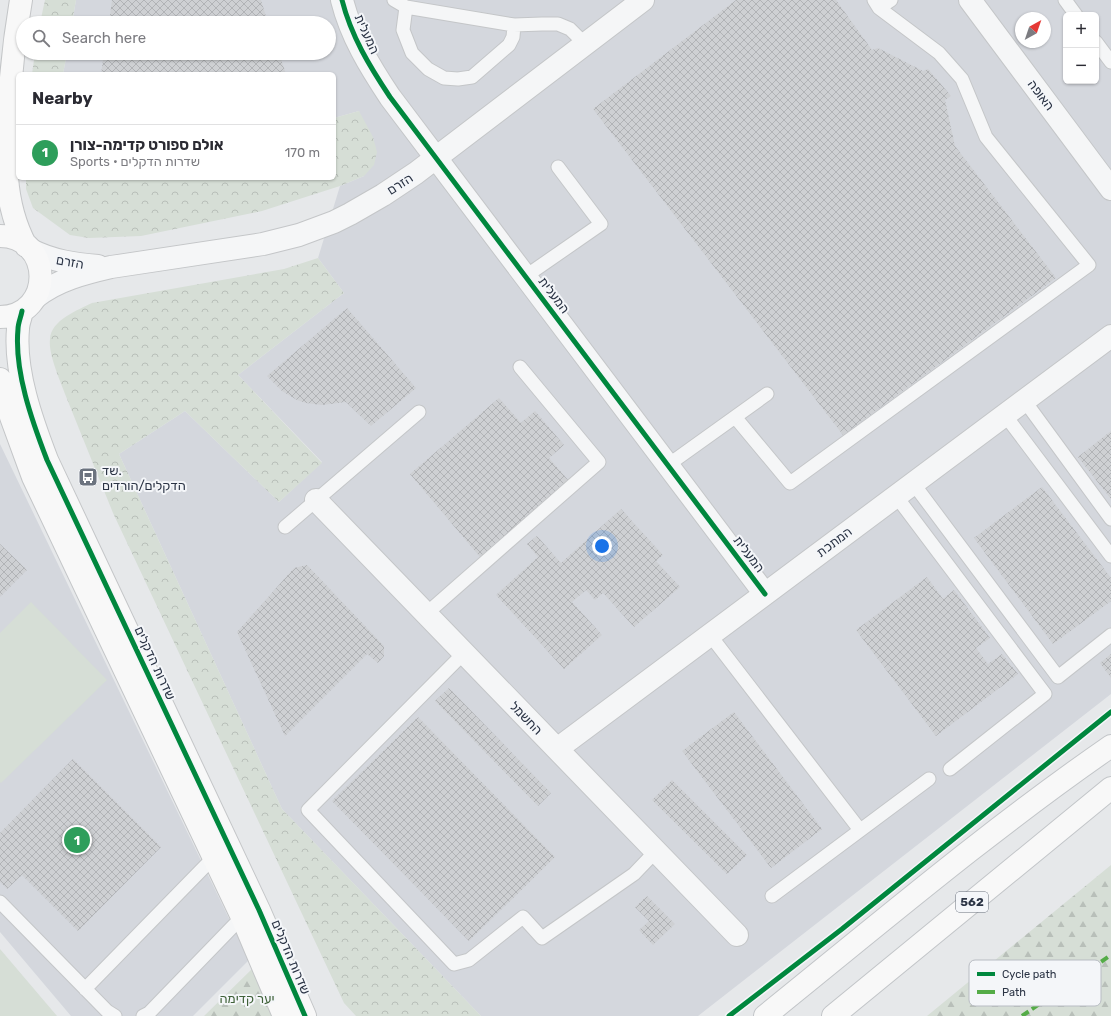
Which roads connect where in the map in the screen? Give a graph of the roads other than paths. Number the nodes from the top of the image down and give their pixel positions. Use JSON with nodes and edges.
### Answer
{"nodes":[{"id":1,"x":21,"y":0,"type":"edge"},
{"id":2,"x":342,"y":0,"type":"edge"},
{"id":3,"x":394,"y":0,"type":"edge"},
{"id":4,"x":643,"y":0,"type":"edge"},
{"id":5,"x":891,"y":0,"type":"edge"},
{"id":6,"x":970,"y":0,"type":"edge"},
{"id":7,"x":1064,"y":0,"type":"edge"},
{"id":8,"x":876,"y":4,"type":"edge"},
{"id":9,"x":406,"y":7,"type":"junction"},
{"id":10,"x":1074,"y":12,"type":"edge"},
{"id":11,"x":18,"y":16,"type":"edge"},
{"id":12,"x":514,"y":25,"type":"junction"},
{"id":13,"x":16,"y":32,"type":"edge"},
{"id":14,"x":585,"y":44,"type":"junction"},
{"id":15,"x":1099,"y":46,"type":"edge"},
{"id":16,"x":1111,"y":62,"type":"edge"},
{"id":17,"x":436,"y":158,"type":"junction"},
{"id":18,"x":558,"y":167,"type":"dead end"},
{"id":19,"x":1111,"y":189,"type":"edge"},
{"id":20,"x":0,"y":236,"type":"edge"},
{"id":21,"x":29,"y":248,"type":"junction"},
{"id":22,"x":111,"y":267,"type":"junction"},
{"id":23,"x":526,"y":276,"type":"junction"},
{"id":24,"x":29,"y":304,"type":"junction"},
{"id":25,"x":0,"y":317,"type":"edge"},
{"id":26,"x":1111,"y":336,"type":"edge"},
{"id":27,"x":520,"y":367,"type":"dead end"},
{"id":28,"x":0,"y":379,"type":"edge"},
{"id":29,"x":767,"y":394,"type":"dead end"},
{"id":30,"x":1024,"y":400,"type":"junction"},
{"id":31,"x":419,"y":412,"type":"dead end"},
{"id":32,"x":1005,"y":415,"type":"junction"},
{"id":33,"x":735,"y":418,"type":"junction"},
{"id":34,"x":668,"y":465,"type":"junction"},
{"id":35,"x":913,"y":483,"type":"junction"},
{"id":36,"x":896,"y":496,"type":"junction"},
{"id":37,"x":316,"y":500,"type":"junction"},
{"id":38,"x":1111,"y":519,"type":"edge"},
{"id":39,"x":285,"y":526,"type":"dead end"},
{"id":40,"x":1111,"y":556,"type":"edge"},
{"id":41,"x":765,"y":594,"type":"junction"},
{"id":42,"x":426,"y":614,"type":"junction"},
{"id":43,"x":710,"y":635,"type":"junction"},
{"id":44,"x":1111,"y":635,"type":"edge"},
{"id":45,"x":464,"y":653,"type":"junction"},
{"id":46,"x":1111,"y":746,"type":"edge"},
{"id":47,"x":557,"y":749,"type":"junction"},
{"id":48,"x":950,"y":769,"type":"dead end"},
{"id":49,"x":929,"y":779,"type":"dead end"},
{"id":50,"x":1111,"y":788,"type":"edge"},
{"id":51,"x":860,"y":830,"type":"junction"},
{"id":52,"x":656,"y":851,"type":"junction"},
{"id":53,"x":214,"y":857,"type":"junction"},
{"id":54,"x":772,"y":896,"type":"dead end"},
{"id":55,"x":0,"y":902,"type":"edge"},
{"id":56,"x":242,"y":917,"type":"junction"},
{"id":57,"x":736,"y":935,"type":"dead end"},
{"id":58,"x":85,"y":989,"type":"junction"},
{"id":59,"x":115,"y":1016,"type":"edge"},
{"id":60,"x":143,"y":1016,"type":"edge"},
{"id":61,"x":284,"y":1016,"type":"edge"},
{"id":62,"x":305,"y":1016,"type":"edge"},
{"id":63,"x":766,"y":1016,"type":"edge"},
{"id":64,"x":833,"y":1016,"type":"edge"}],
"edges":[{"from":1,"to":11,"type":"street"},
{"from":2,"to":17,"type":"street","name":"המעלית"},
{"from":3,"to":9,"type":"lane"},
{"from":4,"to":14,"type":"street","name":"הזרם"},
{"from":5,"to":8,"type":"lane"},
{"from":6,"to":19,"type":"street","name":"האופה"},
{"from":7,"to":10,"type":"lane"},
{"from":8,"to":33,"type":"lane"},
{"from":9,"to":12,"type":"lane"},
{"from":9,"to":12,"type":"lane"},
{"from":12,"to":14,"type":"lane"},
{"from":13,"to":21,"type":"street"},
{"from":14,"to":17,"type":"street","name":"הזרם"},
{"from":15,"to":16,"type":"lane"},
{"from":17,"to":22,"type":"street","name":"הזרם"},
{"from":17,"to":23,"type":"street","name":"המעלית"},
{"from":18,"to":23,"type":"lane"},
{"from":20,"to":21,"type":"street"},
{"from":21,"to":22,"type":"street","name":"הזרם"},
{"from":21,"to":24,"type":"street","name":"שדרות הדקלים"},
{"from":22,"to":24,"type":"street","name":"הזרם"},
{"from":23,"to":34,"type":"street","name":"המעלית"},
{"from":24,"to":25,"type":"street"},
{"from":24,"to":62,"type":"street","name":"שדרות הדקלים"},
{"from":26,"to":30,"type":"street","name":"המתכת"},
{"from":27,"to":42,"type":"lane"},
{"from":28,"to":53,"type":"street"},
{"from":29,"to":33,"type":"lane"},
{"from":30,"to":32,"type":"street","name":"המתכת"},
{"from":30,"to":38,"type":"lane"},
{"from":31,"to":37,"type":"lane"},
{"from":32,"to":35,"type":"street","name":"המתכת"},
{"from":32,"to":40,"type":"lane"},
{"from":33,"to":34,"type":"lane"},
{"from":34,"to":41,"type":"street","name":"המעלית"},
{"from":35,"to":36,"type":"street","name":"המתכת"},
{"from":35,"to":44,"type":"lane"},
{"from":36,"to":41,"type":"street","name":"המתכת"},
{"from":36,"to":48,"type":"lane"},
{"from":37,"to":39,"type":"lane"},
{"from":37,"to":42,"type":"street","name":"החשמל"},
{"from":41,"to":43,"type":"street","name":"המתכת"},
{"from":42,"to":45,"type":"street","name":"החשמל"},
{"from":43,"to":47,"type":"street","name":"המתכת"},
{"from":43,"to":51,"type":"lane"},
{"from":45,"to":47,"type":"street","name":"החשמל"},
{"from":45,"to":52,"type":"lane"},
{"from":46,"to":63,"type":"street"},
{"from":47,"to":52,"type":"street","name":"החשמל"},
{"from":49,"to":51,"type":"lane"},
{"from":50,"to":64,"type":"street","number":"562"},
{"from":51,"to":54,"type":"lane"},
{"from":52,"to":57,"type":"street","name":"החשמל"},
{"from":53,"to":56,"type":"street"},
{"from":53,"to":58,"type":"lane"},
{"from":55,"to":58,"type":"lane"},
{"from":56,"to":60,"type":"lane"},
{"from":56,"to":61,"type":"street"},
{"from":58,"to":59,"type":"lane"}]}
